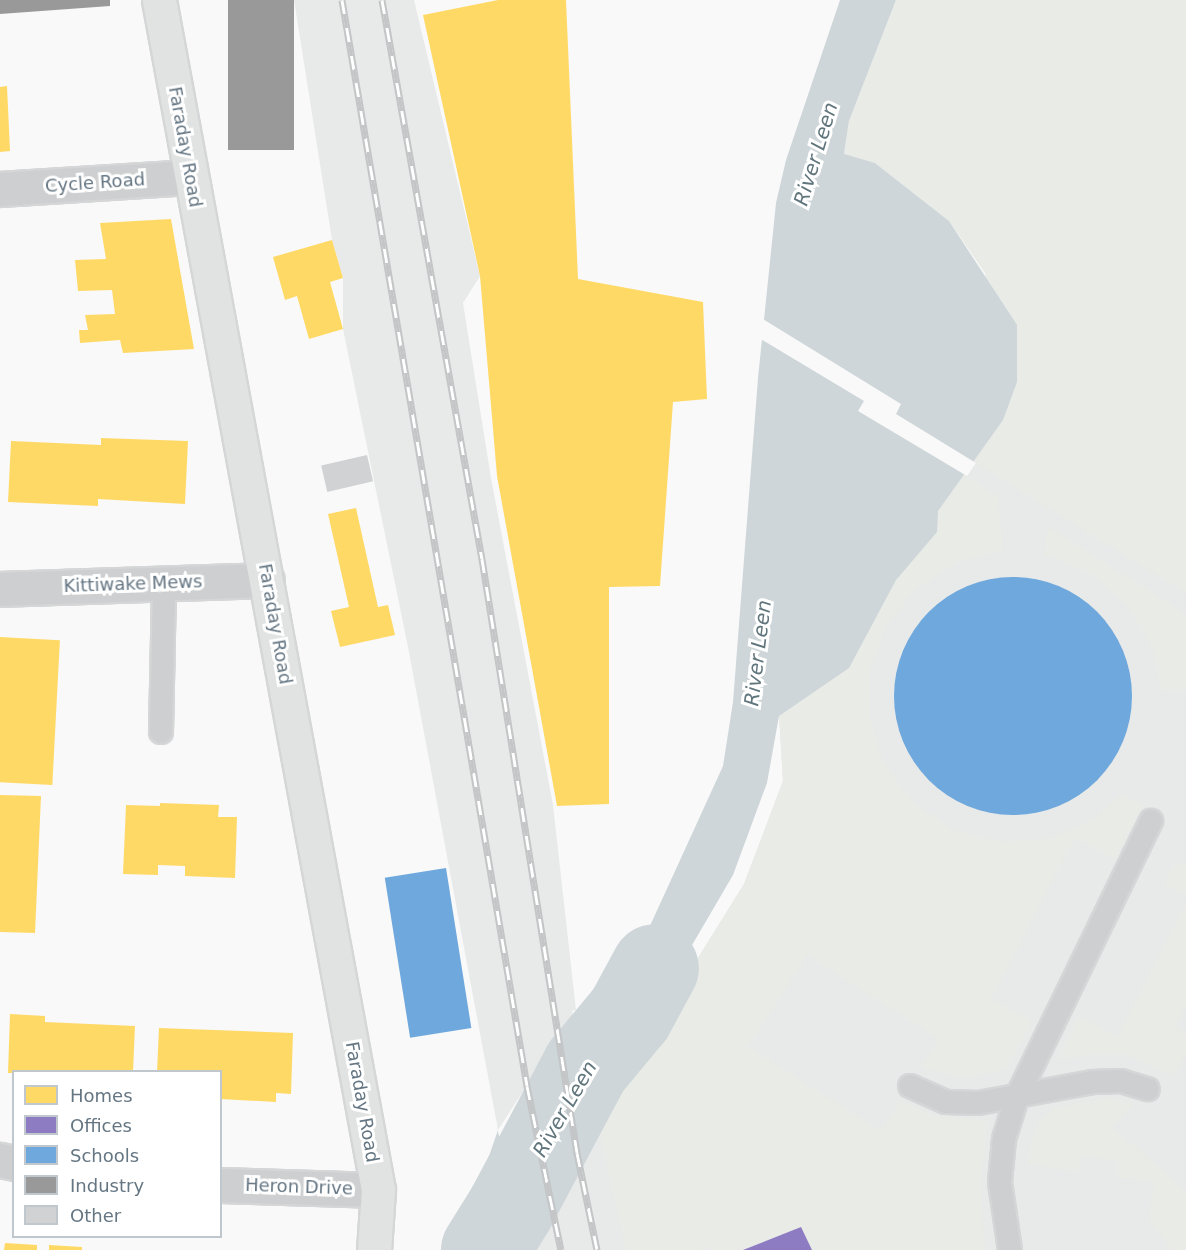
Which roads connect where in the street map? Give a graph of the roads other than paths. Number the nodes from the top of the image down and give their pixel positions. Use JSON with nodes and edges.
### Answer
{"nodes":[{"id":1,"x":159,"y":0,"type":"edge"},
{"id":2,"x":190,"y":177,"type":"junction"},
{"id":3,"x":0,"y":189,"type":"edge"},
{"id":4,"x":267,"y":580,"type":"junction"},
{"id":5,"x":164,"y":583,"type":"junction"},
{"id":6,"x":0,"y":589,"type":"edge"},
{"id":7,"x":160,"y":732,"type":"dead end"},
{"id":8,"x":1151,"y":821,"type":"dead end"},
{"id":9,"x":910,"y":1086,"type":"dead end"},
{"id":10,"x":1148,"y":1089,"type":"dead end"},
{"id":11,"x":1017,"y":1097,"type":"junction"},
{"id":12,"x":222,"y":1185,"type":"edge"},
{"id":13,"x":378,"y":1190,"type":"junction"},
{"id":14,"x":374,"y":1250,"type":"edge"},
{"id":15,"x":1010,"y":1250,"type":"edge"}],
"edges":[{"from":1,"to":2,"type":"street","name":"Faraday Road"},
{"from":2,"to":3,"type":"street","name":"Cycle Road"},
{"from":2,"to":4,"type":"street","name":"Faraday Road"},
{"from":4,"to":5,"type":"street","name":"Kittiwake Mews"},
{"from":4,"to":13,"type":"street","name":"Faraday Road"},
{"from":5,"to":6,"type":"street","name":"Kittiwake Mews"},
{"from":5,"to":7,"type":"lane"},
{"from":8,"to":11,"type":"lane"},
{"from":9,"to":11,"type":"lane"},
{"from":10,"to":11,"type":"lane"},
{"from":11,"to":15,"type":"lane"},
{"from":12,"to":13,"type":"street","name":"Heron Drive"},
{"from":13,"to":14,"type":"street","name":"Faraday Road"}]}
